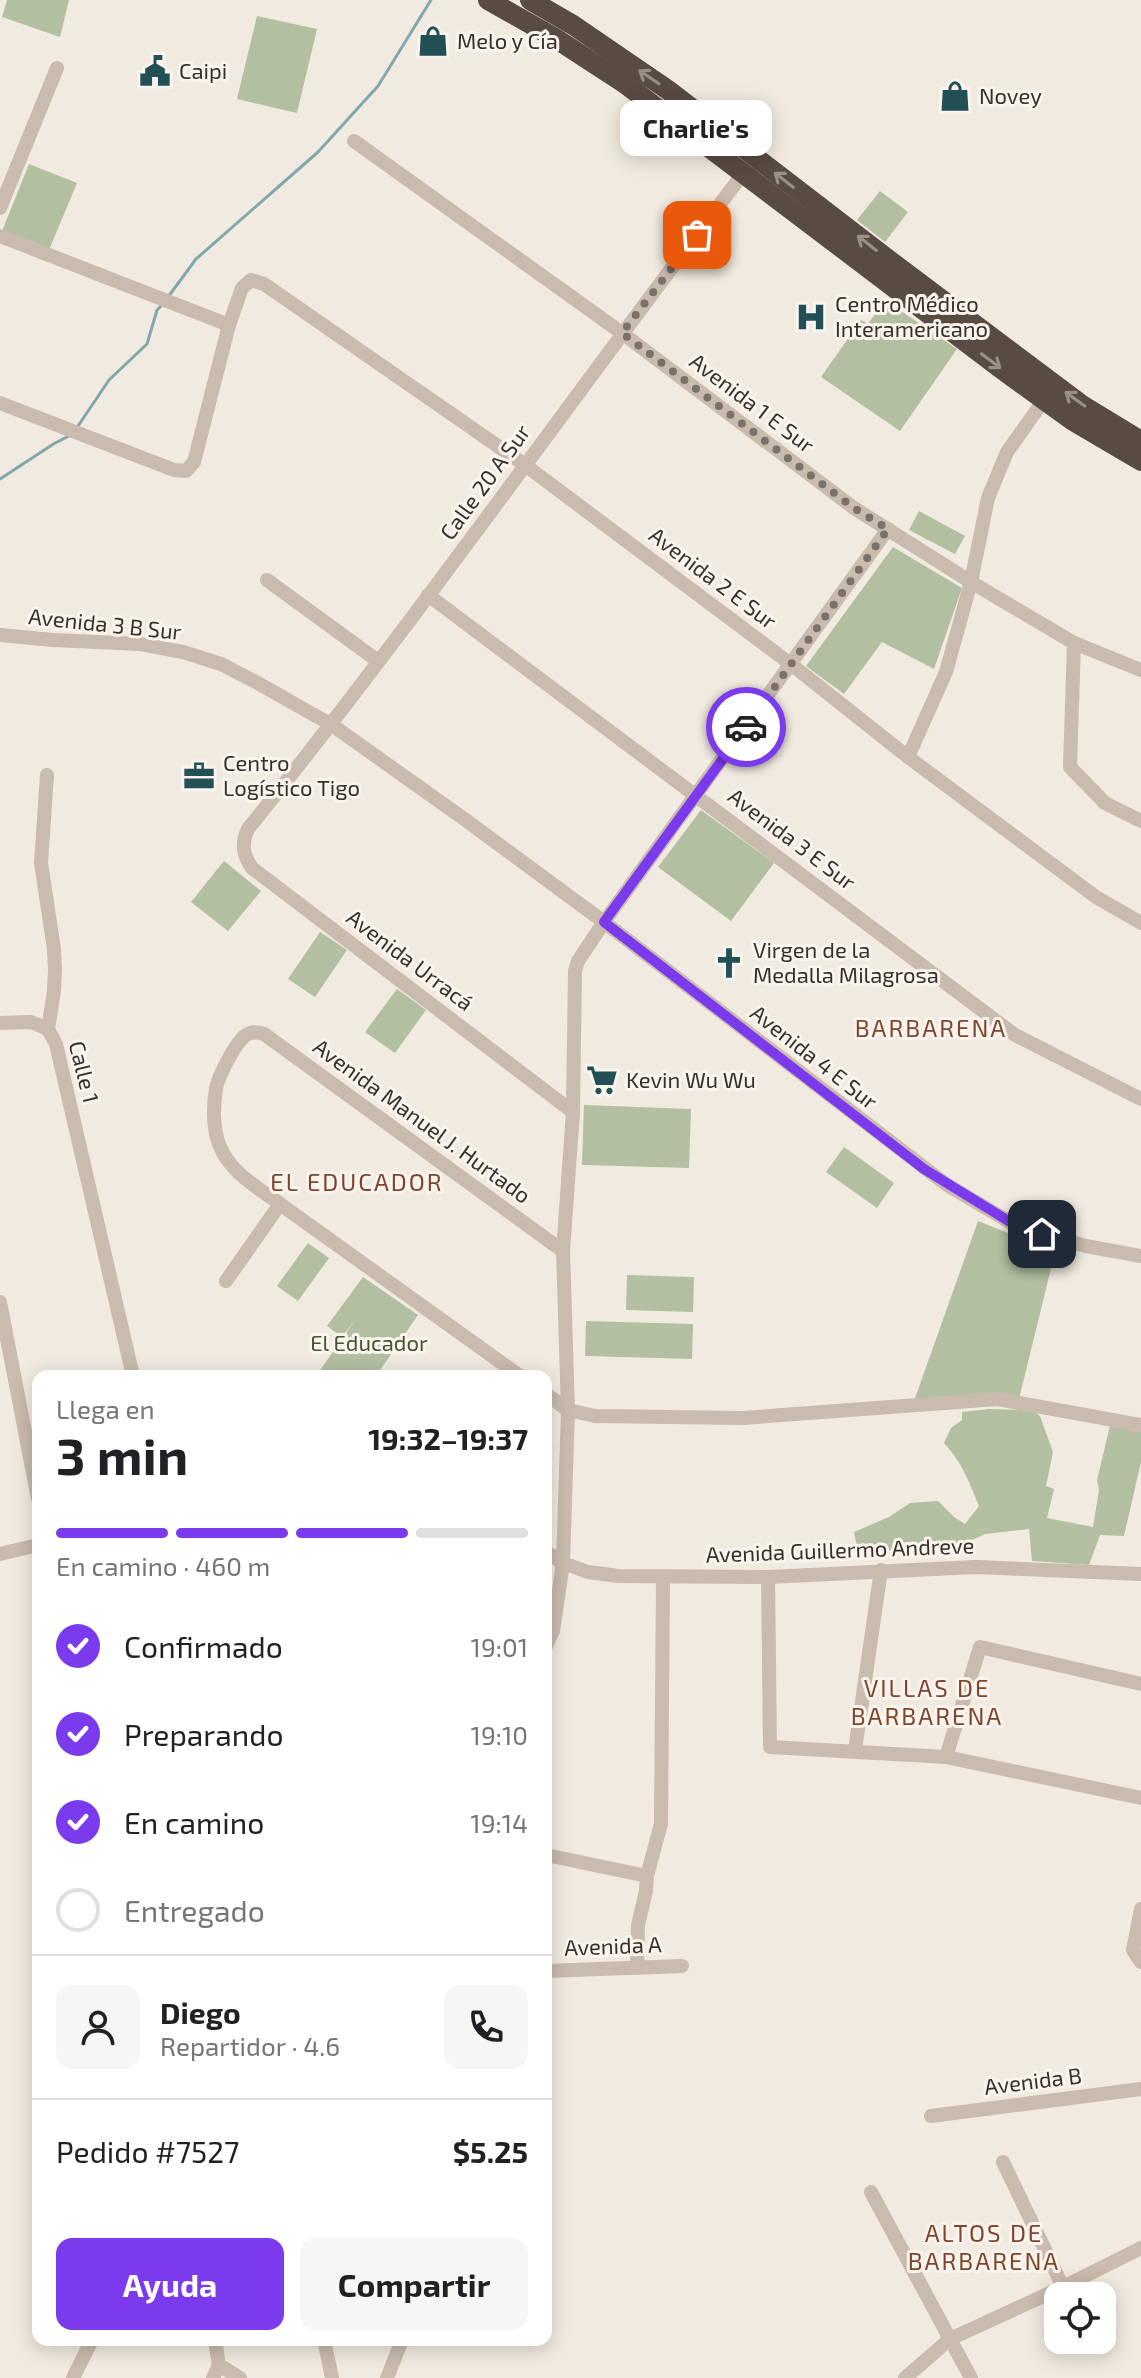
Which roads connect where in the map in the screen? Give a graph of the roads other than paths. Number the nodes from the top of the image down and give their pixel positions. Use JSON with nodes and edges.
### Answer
{"nodes":[{"id":1,"x":488,"y":0,"type":"edge"},
{"id":2,"x":530,"y":0,"type":"edge"},
{"id":3,"x":57,"y":68,"type":"dead end"},
{"id":4,"x":354,"y":141,"type":"dead end"},
{"id":5,"x":749,"y":166,"type":"junction"},
{"id":6,"x":0,"y":208,"type":"edge"},
{"id":7,"x":0,"y":236,"type":"edge"},
{"id":8,"x":229,"y":325,"type":"junction"},
{"id":9,"x":622,"y":333,"type":"junction"},
{"id":10,"x":1044,"y":400,"type":"junction"},
{"id":11,"x":0,"y":403,"type":"edge"},
{"id":12,"x":1141,"y":441,"type":"edge"},
{"id":13,"x":1141,"y":461,"type":"edge"},
{"id":14,"x":525,"y":465,"type":"junction"},
{"id":15,"x":888,"y":529,"type":"junction"},
{"id":16,"x":267,"y":580,"type":"dead end"},
{"id":17,"x":971,"y":582,"type":"junction"},
{"id":18,"x":428,"y":595,"type":"junction"},
{"id":19,"x":0,"y":635,"type":"edge"},
{"id":20,"x":1074,"y":643,"type":"junction"},
{"id":21,"x":378,"y":661,"type":"junction"},
{"id":22,"x":792,"y":665,"type":"junction"},
{"id":23,"x":1141,"y":670,"type":"edge"},
{"id":24,"x":332,"y":725,"type":"junction"},
{"id":25,"x":908,"y":757,"type":"junction"},
{"id":26,"x":47,"y":775,"type":"dead end"},
{"id":27,"x":696,"y":795,"type":"junction"},
{"id":28,"x":1141,"y":821,"type":"edge"},
{"id":29,"x":247,"y":831,"type":"joint"},
{"id":30,"x":604,"y":922,"type":"junction"},
{"id":31,"x":1141,"y":923,"type":"edge"},
{"id":32,"x":0,"y":1023,"type":"edge"},
{"id":33,"x":48,"y":1029,"type":"junction"},
{"id":34,"x":1141,"y":1099,"type":"edge"},
{"id":35,"x":573,"y":1112,"type":"junction"},
{"id":36,"x":280,"y":1204,"type":"junction"},
{"id":37,"x":563,"y":1251,"type":"junction"},
{"id":38,"x":1141,"y":1256,"type":"edge"},
{"id":39,"x":226,"y":1281,"type":"dead end"},
{"id":40,"x":0,"y":1302,"type":"edge"},
{"id":41,"x":132,"y":1370,"type":"edge"},
{"id":42,"x":512,"y":1370,"type":"edge"},
{"id":43,"x":552,"y":1398,"type":"edge"},
{"id":44,"x":568,"y":1410,"type":"junction"},
{"id":45,"x":1141,"y":1425,"type":"edge"},
{"id":46,"x":32,"y":1468,"type":"edge"},
{"id":47,"x":32,"y":1546,"type":"edge"},
{"id":48,"x":0,"y":1554,"type":"edge"},
{"id":49,"x":552,"y":1556,"type":"edge"},
{"id":50,"x":563,"y":1563,"type":"junction"},
{"id":51,"x":881,"y":1570,"type":"junction"},
{"id":52,"x":1141,"y":1574,"type":"edge"},
{"id":53,"x":663,"y":1577,"type":"junction"},
{"id":54,"x":768,"y":1577,"type":"junction"},
{"id":55,"x":552,"y":1633,"type":"edge"},
{"id":56,"x":1141,"y":1684,"type":"edge"},
{"id":57,"x":855,"y":1750,"type":"junction"},
{"id":58,"x":946,"y":1757,"type":"junction"},
{"id":59,"x":1141,"y":1798,"type":"edge"},
{"id":60,"x":552,"y":1856,"type":"edge"},
{"id":61,"x":647,"y":1876,"type":"junction"},
{"id":62,"x":1141,"y":1909,"type":"edge"},
{"id":63,"x":1141,"y":1962,"type":"edge"},
{"id":64,"x":682,"y":1966,"type":"dead end"},
{"id":65,"x":637,"y":1968,"type":"junction"},
{"id":66,"x":552,"y":1971,"type":"edge"},
{"id":67,"x":1141,"y":2089,"type":"edge"},
{"id":68,"x":931,"y":2116,"type":"dead end"},
{"id":69,"x":1003,"y":2162,"type":"dead end"},
{"id":70,"x":871,"y":2192,"type":"dead end"},
{"id":71,"x":1141,"y":2248,"type":"edge"},
{"id":72,"x":1061,"y":2282,"type":"edge"},
{"id":73,"x":1073,"y":2282,"type":"edge"},
{"id":74,"x":1044,"y":2296,"type":"edge"},
{"id":75,"x":950,"y":2339,"type":"junction"},
{"id":76,"x":89,"y":2346,"type":"edge"},
{"id":77,"x":215,"y":2346,"type":"edge"},
{"id":78,"x":325,"y":2346,"type":"edge"},
{"id":79,"x":400,"y":2346,"type":"edge"},
{"id":80,"x":216,"y":2371,"type":"edge"},
{"id":81,"x":73,"y":2378,"type":"edge"},
{"id":82,"x":240,"y":2378,"type":"edge"},
{"id":83,"x":332,"y":2378,"type":"edge"},
{"id":84,"x":387,"y":2378,"type":"edge"},
{"id":85,"x":905,"y":2378,"type":"edge"},
{"id":86,"x":971,"y":2378,"type":"edge"}],
"edges":[{"from":1,"to":5,"type":"highway"},
{"from":5,"to":2,"type":"highway","one_way":true},
{"from":3,"to":6,"type":"street"},
{"from":4,"to":9,"type":"street","name":"Avenida 1 E Sur"},
{"from":5,"to":9,"type":"street","name":"Calle 20 A Sur"},
{"from":5,"to":10,"type":"highway","one_way":true},
{"from":12,"to":5,"type":"highway","one_way":true},
{"from":7,"to":8,"type":"street"},
{"from":8,"to":11,"type":"street"},
{"from":8,"to":14,"type":"street","name":"Avenida 2 E Sur"},
{"from":9,"to":14,"type":"street","name":"Calle 20 A Sur"},
{"from":9,"to":15,"type":"street","name":"Avenida 1 E Sur"},
{"from":10,"to":13,"type":"highway"},
{"from":10,"to":17,"type":"street"},
{"from":14,"to":18,"type":"street","name":"Calle 20 A Sur"},
{"from":14,"to":22,"type":"street","name":"Avenida 2 E Sur"},
{"from":15,"to":17,"type":"street","name":"Avenida 1 E Sur"},
{"from":15,"to":22,"type":"street"},
{"from":16,"to":21,"type":"street"},
{"from":17,"to":20,"type":"street","name":"Avenida 1 E Sur"},
{"from":17,"to":25,"type":"street"},
{"from":18,"to":21,"type":"street","name":"Calle 20 A Sur"},
{"from":18,"to":27,"type":"street","name":"Avenida 3 E Sur"},
{"from":19,"to":24,"type":"street","name":"Avenida 3 B Sur"},
{"from":20,"to":23,"type":"street","name":"Avenida 1 E Sur"},
{"from":20,"to":28,"type":"street"},
{"from":21,"to":24,"type":"street","name":"Calle 20 A Sur"},
{"from":22,"to":25,"type":"street","name":"Avenida 2 E Sur"},
{"from":22,"to":27,"type":"street"},
{"from":24,"to":29,"type":"street","name":"Calle 20 A Sur"},
{"from":24,"to":30,"type":"street","name":"Avenida 4 E Sur"},
{"from":25,"to":31,"type":"street","name":"Avenida 2 E Sur"},
{"from":26,"to":33,"type":"street","name":"Calle 1"},
{"from":27,"to":30,"type":"street"},
{"from":27,"to":34,"type":"street","name":"Avenida 3 E Sur"},
{"from":29,"to":35,"type":"street","name":"Avenida Urracá"},
{"from":30,"to":35,"type":"street"},
{"from":30,"to":38,"type":"street","name":"Avenida 4 E Sur"},
{"from":32,"to":33,"type":"street"},
{"from":33,"to":41,"type":"street","name":"Calle 1"},
{"from":35,"to":37,"type":"street"},
{"from":36,"to":37,"type":"street","name":"Avenida Manuel J. Hurtado"},
{"from":36,"to":39,"type":"street"},
{"from":36,"to":42,"type":"street"},
{"from":37,"to":44,"type":"street"},
{"from":40,"to":46,"type":"street"},
{"from":43,"to":44,"type":"street"},
{"from":44,"to":45,"type":"street"},
{"from":44,"to":50,"type":"street"},
{"from":47,"to":48,"type":"street"},
{"from":49,"to":50,"type":"street","name":"Avenida Guillermo Andreve"},
{"from":50,"to":53,"type":"street","name":"Avenida Guillermo Andreve"},
{"from":50,"to":55,"type":"street"},
{"from":51,"to":52,"type":"street","name":"Avenida Guillermo Andreve"},
{"from":51,"to":54,"type":"street","name":"Avenida Guillermo Andreve"},
{"from":51,"to":57,"type":"street"},
{"from":53,"to":54,"type":"street","name":"Avenida Guillermo Andreve"},
{"from":53,"to":61,"type":"street"},
{"from":54,"to":57,"type":"street"},
{"from":56,"to":58,"type":"street"},
{"from":57,"to":58,"type":"street"},
{"from":58,"to":59,"type":"street"},
{"from":60,"to":61,"type":"street"},
{"from":61,"to":65,"type":"street"},
{"from":62,"to":63,"type":"street"},
{"from":64,"to":65,"type":"street","name":"Avenida A"},
{"from":65,"to":66,"type":"street","name":"Avenida A"},
{"from":67,"to":68,"type":"street","name":"Avenida B"},
{"from":69,"to":72,"type":"street"},
{"from":70,"to":75,"type":"street"},
{"from":71,"to":73,"type":"street"},
{"from":74,"to":75,"type":"street"},
{"from":75,"to":85,"type":"street"},
{"from":75,"to":86,"type":"street"},
{"from":76,"to":81,"type":"street"},
{"from":77,"to":80,"type":"street"},
{"from":78,"to":83,"type":"street"},
{"from":79,"to":84,"type":"street"},
{"from":80,"to":82,"type":"street"}]}
